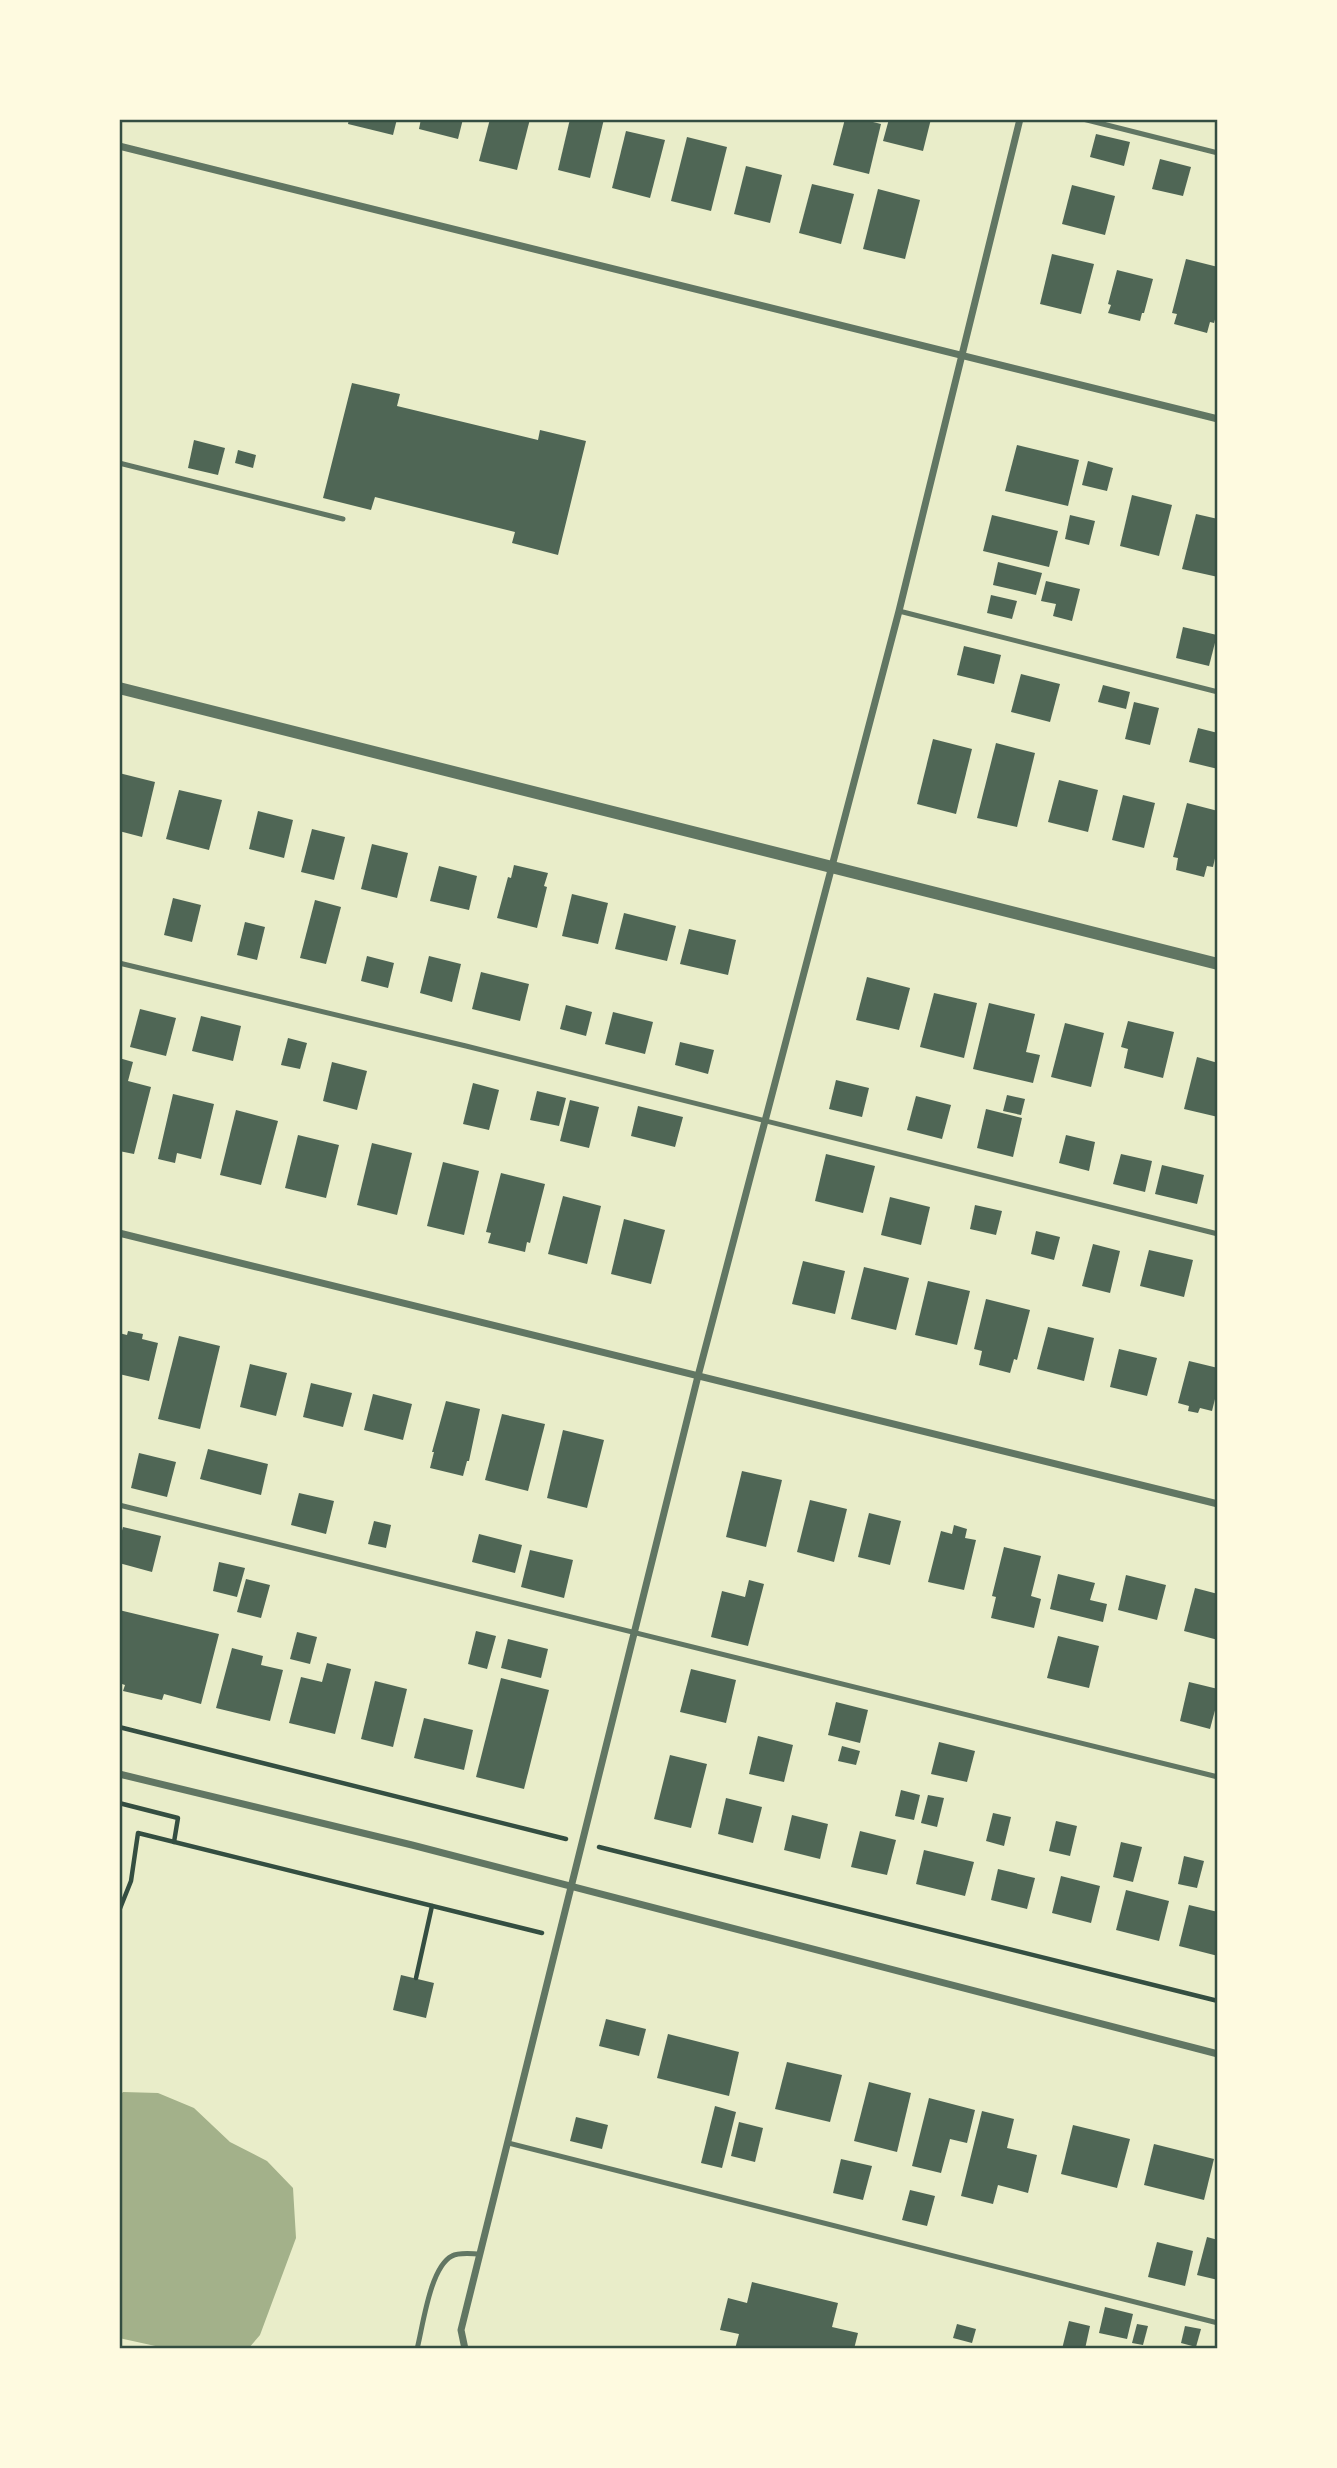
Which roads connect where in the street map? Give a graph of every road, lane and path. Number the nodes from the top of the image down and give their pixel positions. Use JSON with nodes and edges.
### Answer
{"nodes":[{"id":1,"x":1020,"y":119,"type":"edge"},
{"id":2,"x":1083,"y":119,"type":"edge"},
{"id":3,"x":119,"y":146,"type":"edge"},
{"id":4,"x":1218,"y":153,"type":"edge"},
{"id":5,"x":961,"y":354,"type":"junction"},
{"id":6,"x":1218,"y":419,"type":"edge"},
{"id":7,"x":119,"y":463,"type":"edge"},
{"id":8,"x":343,"y":519,"type":"dead end"},
{"id":9,"x":899,"y":611,"type":"junction"},
{"id":10,"x":119,"y":688,"type":"edge"},
{"id":11,"x":1218,"y":692,"type":"edge"},
{"id":12,"x":832,"y":868,"type":"junction"},
{"id":13,"x":119,"y":962,"type":"edge"},
{"id":14,"x":1218,"y":964,"type":"edge"},
{"id":15,"x":766,"y":1122,"type":"junction"},
{"id":16,"x":119,"y":1233,"type":"edge"},
{"id":17,"x":1218,"y":1234,"type":"edge"},
{"id":18,"x":698,"y":1376,"type":"junction"},
{"id":19,"x":1218,"y":1504,"type":"edge"},
{"id":20,"x":119,"y":1505,"type":"edge"},
{"id":21,"x":635,"y":1632,"type":"junction"},
{"id":22,"x":119,"y":1727,"type":"edge"},
{"id":23,"x":119,"y":1774,"type":"edge"},
{"id":24,"x":1218,"y":1777,"type":"edge"},
{"id":25,"x":119,"y":1803,"type":"edge"},
{"id":26,"x":174,"y":1842,"type":"junction"},
{"id":27,"x":583,"y":1843,"type":"junction"},
{"id":28,"x":572,"y":1886,"type":"junction"},
{"id":29,"x":432,"y":1906,"type":"junction"},
{"id":30,"x":119,"y":1911,"type":"edge"},
{"id":31,"x":559,"y":1937,"type":"junction"},
{"id":32,"x":416,"y":1978,"type":"dead end"},
{"id":33,"x":1218,"y":2001,"type":"edge"},
{"id":34,"x":1218,"y":2054,"type":"edge"},
{"id":35,"x":508,"y":2143,"type":"junction"},
{"id":36,"x":480,"y":2254,"type":"junction"},
{"id":37,"x":1218,"y":2323,"type":"edge"},
{"id":38,"x":417,"y":2349,"type":"edge"},
{"id":39,"x":465,"y":2349,"type":"edge"}],
"edges":[{"from":1,"to":5,"type":"street"},
{"from":2,"to":4,"type":"lane"},
{"from":3,"to":5,"type":"street"},
{"from":5,"to":6,"type":"street"},
{"from":5,"to":9,"type":"street"},
{"from":7,"to":8,"type":"lane"},
{"from":9,"to":11,"type":"lane"},
{"from":9,"to":12,"type":"street"},
{"from":10,"to":12,"type":"street"},
{"from":12,"to":14,"type":"street"},
{"from":12,"to":15,"type":"street"},
{"from":13,"to":15,"type":"lane"},
{"from":15,"to":17,"type":"lane"},
{"from":15,"to":18,"type":"street"},
{"from":16,"to":18,"type":"street"},
{"from":18,"to":19,"type":"street"},
{"from":18,"to":21,"type":"street"},
{"from":20,"to":21,"type":"lane"},
{"from":21,"to":24,"type":"lane"},
{"from":21,"to":27,"type":"street"},
{"from":22,"to":27,"type":"path"},
{"from":23,"to":28,"type":"street"},
{"from":25,"to":26,"type":"path"},
{"from":26,"to":29,"type":"path"},
{"from":26,"to":30,"type":"path"},
{"from":27,"to":28,"type":"street"},
{"from":27,"to":33,"type":"path"},
{"from":28,"to":31,"type":"street"},
{"from":28,"to":34,"type":"street"},
{"from":29,"to":31,"type":"path"},
{"from":29,"to":32,"type":"path"},
{"from":31,"to":35,"type":"street"},
{"from":35,"to":36,"type":"street"},
{"from":35,"to":37,"type":"lane"},
{"from":36,"to":38,"type":"lane"},
{"from":36,"to":39,"type":"street"}]}
